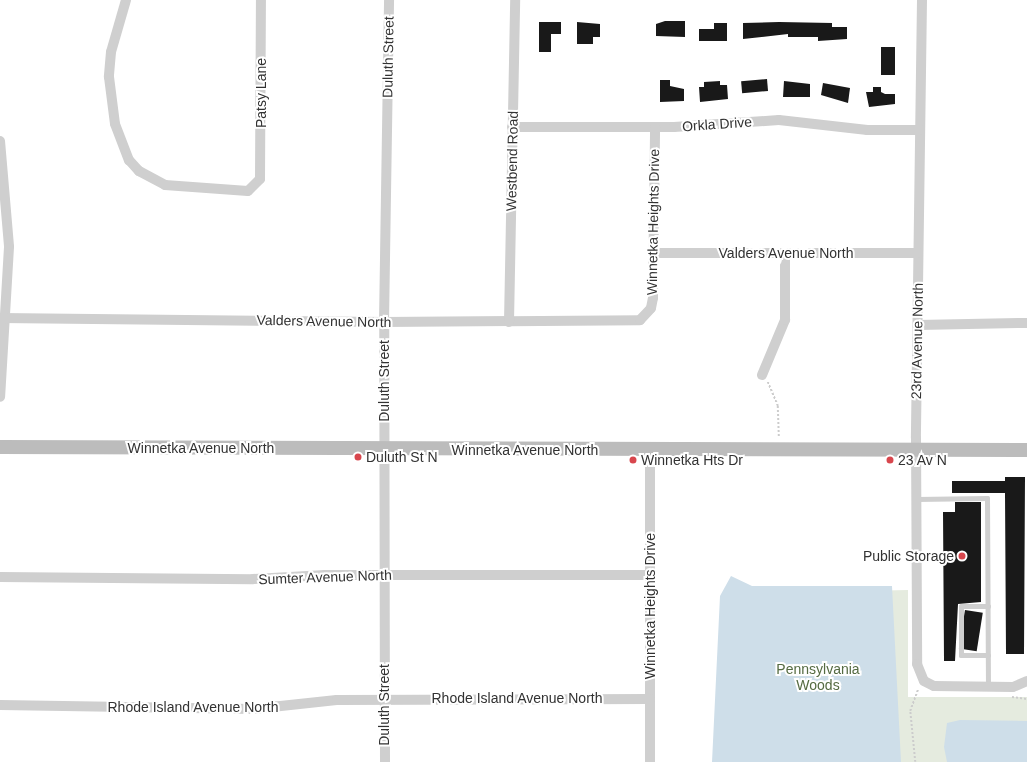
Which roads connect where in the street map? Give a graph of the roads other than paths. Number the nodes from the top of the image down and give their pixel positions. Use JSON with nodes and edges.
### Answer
{"nodes":[{"id":1,"x":126,"y":0,"type":"edge"},
{"id":2,"x":261,"y":0,"type":"edge"},
{"id":3,"x":389,"y":0,"type":"edge"},
{"id":4,"x":515,"y":0,"type":"edge"},
{"id":5,"x":922,"y":0,"type":"edge"},
{"id":6,"x":512,"y":127,"type":"junction"},
{"id":7,"x":655,"y":127,"type":"junction"},
{"id":8,"x":920,"y":130,"type":"junction"},
{"id":9,"x":0,"y":141,"type":"edge"},
{"id":10,"x":1,"y":164,"type":"edge"},
{"id":11,"x":653,"y":253,"type":"junction"},
{"id":12,"x":785,"y":253,"type":"junction"},
{"id":13,"x":918,"y":253,"type":"junction"},
{"id":14,"x":646,"y":316,"type":"joint"},
{"id":15,"x":4,"y":318,"type":"edge"},
{"id":16,"x":384,"y":322,"type":"junction"},
{"id":17,"x":509,"y":322,"type":"junction"},
{"id":18,"x":1027,"y":323,"type":"edge"},
{"id":19,"x":918,"y":325,"type":"junction"},
{"id":20,"x":762,"y":375,"type":"road end"},
{"id":21,"x":0,"y":397,"type":"edge"},
{"id":22,"x":0,"y":447,"type":"edge"},
{"id":23,"x":383,"y":450,"type":"junction"},
{"id":24,"x":650,"y":450,"type":"junction"},
{"id":25,"x":916,"y":450,"type":"junction"},
{"id":26,"x":1027,"y":450,"type":"edge"},
{"id":27,"x":916,"y":499,"type":"junction"},
{"id":28,"x":384,"y":575,"type":"junction"},
{"id":29,"x":650,"y":575,"type":"junction"},
{"id":30,"x":0,"y":577,"type":"edge"},
{"id":31,"x":988,"y":606,"type":"junction"},
{"id":32,"x":988,"y":654,"type":"junction"},
{"id":33,"x":1027,"y":681,"type":"edge"},
{"id":34,"x":988,"y":687,"type":"junction"},
{"id":35,"x":384,"y":698,"type":"junction"},
{"id":36,"x":650,"y":698,"type":"junction"},
{"id":37,"x":0,"y":705,"type":"edge"},
{"id":38,"x":384,"y":762,"type":"edge"},
{"id":39,"x":650,"y":762,"type":"edge"}],
"edges":[{"from":1,"to":2,"type":"street","name":"Patsy Lane"},
{"from":3,"to":16,"type":"street","name":"Duluth Street"},
{"from":4,"to":6,"type":"street","name":"Westbend Road"},
{"from":5,"to":8,"type":"street","name":"23rd Avenue North"},
{"from":6,"to":7,"type":"street","name":"Orkla Drive"},
{"from":6,"to":17,"type":"street","name":"Westbend Road"},
{"from":7,"to":8,"type":"street","name":"Orkla Drive"},
{"from":7,"to":11,"type":"street","name":"Winnetka Heights Drive"},
{"from":8,"to":13,"type":"street","name":"23rd Avenue North"},
{"from":9,"to":10,"type":"street"},
{"from":10,"to":15,"type":"street"},
{"from":11,"to":12,"type":"street","name":"Valders Avenue North"},
{"from":11,"to":14,"type":"street","name":"Winnetka Heights Drive"},
{"from":12,"to":13,"type":"street","name":"Valders Avenue North"},
{"from":12,"to":20,"type":"street"},
{"from":13,"to":19,"type":"street","name":"23rd Avenue North"},
{"from":14,"to":17,"type":"street","name":"Valders Avenue North"},
{"from":15,"to":16,"type":"street","name":"Valders Avenue North"},
{"from":15,"to":21,"type":"street"},
{"from":16,"to":17,"type":"street","name":"Valders Avenue North"},
{"from":16,"to":23,"type":"street","name":"Duluth Street"},
{"from":18,"to":19,"type":"street"},
{"from":19,"to":25,"type":"street","name":"23rd Avenue North"},
{"from":22,"to":23,"type":"main road","name":"Winnetka Avenue North"},
{"from":23,"to":24,"type":"main road","name":"Winnetka Avenue North"},
{"from":23,"to":28,"type":"street","name":"Duluth Street"},
{"from":24,"to":25,"type":"main road","name":"Winnetka Avenue North"},
{"from":24,"to":29,"type":"street","name":"Winnetka Heights Drive"},
{"from":25,"to":26,"type":"main road","name":"Winnetka Avenue North"},
{"from":25,"to":27,"type":"street","name":"23rd Avenue North"},
{"from":27,"to":31,"type":"lane"},
{"from":27,"to":34,"type":"street","name":"23rd Avenue North"},
{"from":28,"to":29,"type":"street","name":"Sumter Avenue North"},
{"from":28,"to":30,"type":"street","name":"Sumter Avenue North"},
{"from":28,"to":35,"type":"street","name":"Duluth Street"},
{"from":29,"to":36,"type":"street","name":"Winnetka Heights Drive"},
{"from":31,"to":32,"type":"lane"},
{"from":31,"to":32,"type":"lane"},
{"from":32,"to":34,"type":"lane"},
{"from":33,"to":34,"type":"street"},
{"from":35,"to":36,"type":"street","name":"Rhode Island Avenue North"},
{"from":35,"to":37,"type":"street","name":"Rhode Island Avenue North"},
{"from":35,"to":38,"type":"street","name":"Duluth Street"},
{"from":36,"to":39,"type":"street","name":"Winnetka Heights Drive"}]}
